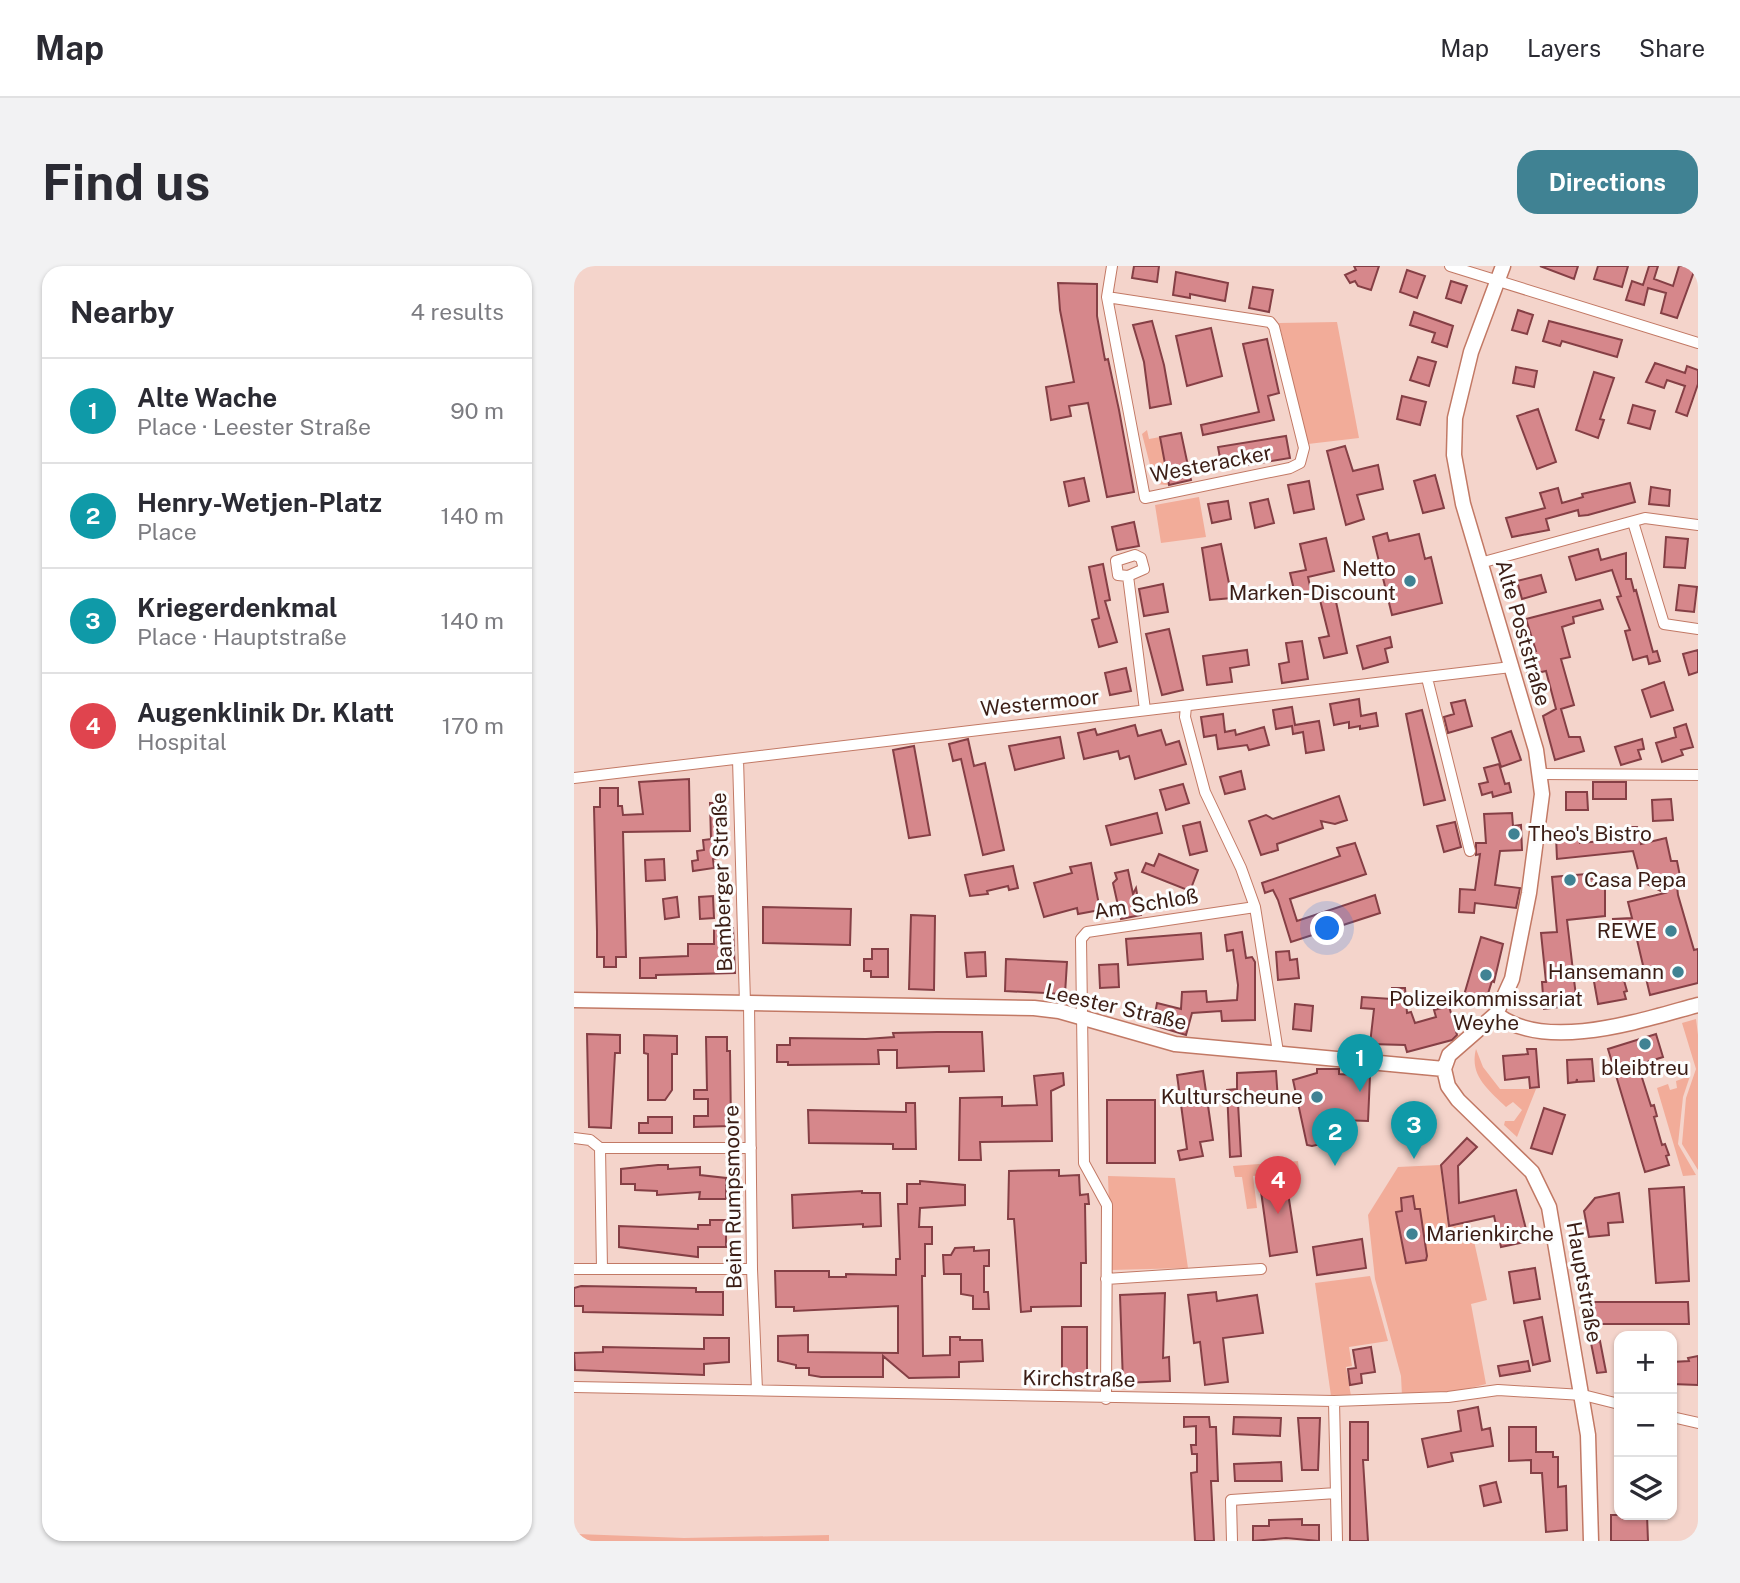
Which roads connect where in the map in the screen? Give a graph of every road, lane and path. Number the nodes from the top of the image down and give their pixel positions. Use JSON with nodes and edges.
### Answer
{"nodes":[{"id":1,"x":1112,"y":266,"type":"edge"},
{"id":2,"x":1450,"y":266,"type":"edge"},
{"id":3,"x":1501,"y":273,"type":"edge"},
{"id":4,"x":1107,"y":297,"type":"junction"},
{"id":5,"x":1698,"y":343,"type":"edge"},
{"id":6,"x":1633,"y":522,"type":"junction"},
{"id":7,"x":1698,"y":525,"type":"edge"},
{"id":8,"x":1480,"y":563,"type":"junction"},
{"id":9,"x":1128,"y":576,"type":"dead end"},
{"id":10,"x":1698,"y":629,"type":"edge"},
{"id":11,"x":1511,"y":667,"type":"junction"},
{"id":12,"x":1427,"y":678,"type":"junction"},
{"id":13,"x":1186,"y":706,"type":"junction"},
{"id":14,"x":1145,"y":710,"type":"junction"},
{"id":15,"x":738,"y":759,"type":"junction"},
{"id":16,"x":1541,"y":774,"type":"junction"},
{"id":17,"x":1698,"y":775,"type":"edge"},
{"id":18,"x":574,"y":778,"type":"edge"},
{"id":19,"x":1470,"y":851,"type":"dead end"},
{"id":20,"x":1255,"y":907,"type":"junction"},
{"id":21,"x":574,"y":1000,"type":"edge"},
{"id":22,"x":747,"y":1003,"type":"junction"},
{"id":23,"x":1698,"y":1004,"type":"edge"},
{"id":24,"x":1496,"y":1014,"type":"junction"},
{"id":25,"x":1082,"y":1017,"type":"junction"},
{"id":26,"x":1278,"y":1052,"type":"junction"},
{"id":27,"x":1444,"y":1069,"type":"junction"},
{"id":28,"x":574,"y":1138,"type":"edge"},
{"id":29,"x":600,"y":1148,"type":"junction"},
{"id":30,"x":751,"y":1148,"type":"junction"},
{"id":31,"x":574,"y":1269,"type":"edge"},
{"id":32,"x":602,"y":1269,"type":"junction"},
{"id":33,"x":752,"y":1269,"type":"junction"},
{"id":34,"x":1261,"y":1269,"type":"dead end"},
{"id":35,"x":1106,"y":1279,"type":"junction"},
{"id":36,"x":574,"y":1387,"type":"edge"},
{"id":37,"x":757,"y":1390,"type":"junction"},
{"id":38,"x":1583,"y":1395,"type":"junction"},
{"id":39,"x":1106,"y":1399,"type":"junction"},
{"id":40,"x":1334,"y":1401,"type":"junction"},
{"id":41,"x":1614,"y":1403,"type":"edge"},
{"id":42,"x":1677,"y":1418,"type":"edge"},
{"id":43,"x":1698,"y":1423,"type":"edge"},
{"id":44,"x":1336,"y":1493,"type":"junction"},
{"id":45,"x":1232,"y":1541,"type":"edge"},
{"id":46,"x":1337,"y":1541,"type":"edge"},
{"id":47,"x":1591,"y":1541,"type":"edge"}],
"edges":[{"from":1,"to":4,"type":"street","name":"Westeracker"},
{"from":2,"to":3,"type":"street"},
{"from":3,"to":5,"type":"street"},
{"from":3,"to":8,"type":"main road","name":"Alte Poststraße"},
{"from":4,"to":4,"type":"street","name":"Westeracker"},
{"from":6,"to":7,"type":"street"},
{"from":6,"to":8,"type":"street"},
{"from":6,"to":10,"type":"street"},
{"from":8,"to":11,"type":"main road","name":"Alte Poststraße"},
{"from":9,"to":14,"type":"street"},
{"from":11,"to":12,"type":"street","name":"Westermoor"},
{"from":11,"to":16,"type":"main road","name":"Alte Poststraße"},
{"from":12,"to":13,"type":"street","name":"Westermoor"},
{"from":12,"to":19,"type":"street"},
{"from":13,"to":14,"type":"street","name":"Westermoor"},
{"from":13,"to":20,"type":"street"},
{"from":14,"to":15,"type":"street","name":"Westermoor"},
{"from":15,"to":18,"type":"street","name":"Westermoor"},
{"from":15,"to":22,"type":"street","name":"Bamberger Straße"},
{"from":16,"to":17,"type":"street"},
{"from":16,"to":24,"type":"main road","name":"Alte Poststraße"},
{"from":20,"to":25,"type":"street","name":"Am Schloß"},
{"from":20,"to":26,"type":"street"},
{"from":21,"to":22,"type":"main road","name":"Leester Straße"},
{"from":22,"to":25,"type":"main road","name":"Leester Straße"},
{"from":22,"to":30,"type":"street","name":"Beim Rumpsmoore"},
{"from":23,"to":24,"type":"main road"},
{"from":24,"to":27,"type":"main road"},
{"from":25,"to":26,"type":"main road","name":"Leester Straße"},
{"from":25,"to":35,"type":"street","name":"Am Schloß"},
{"from":26,"to":27,"type":"main road","name":"Leester Straße"},
{"from":27,"to":38,"type":"main road","name":"Hauptstraße"},
{"from":28,"to":29,"type":"street"},
{"from":29,"to":30,"type":"street"},
{"from":29,"to":32,"type":"street"},
{"from":30,"to":33,"type":"street","name":"Beim Rumpsmoore"},
{"from":31,"to":32,"type":"street"},
{"from":32,"to":33,"type":"street"},
{"from":33,"to":37,"type":"street","name":"Beim Rumpsmoore"},
{"from":34,"to":35,"type":"street"},
{"from":35,"to":39,"type":"street","name":"Am Schloß"},
{"from":36,"to":37,"type":"street","name":"Kirchstraße"},
{"from":37,"to":39,"type":"street","name":"Kirchstraße"},
{"from":38,"to":40,"type":"street","name":"Kirchstraße"},
{"from":38,"to":41,"type":"street","name":"Kirchstraße"},
{"from":38,"to":47,"type":"main road","name":"Hauptstraße"},
{"from":39,"to":40,"type":"street","name":"Kirchstraße"},
{"from":40,"to":44,"type":"street"},
{"from":42,"to":43,"type":"street"},
{"from":44,"to":45,"type":"street"},
{"from":44,"to":46,"type":"street"}]}
